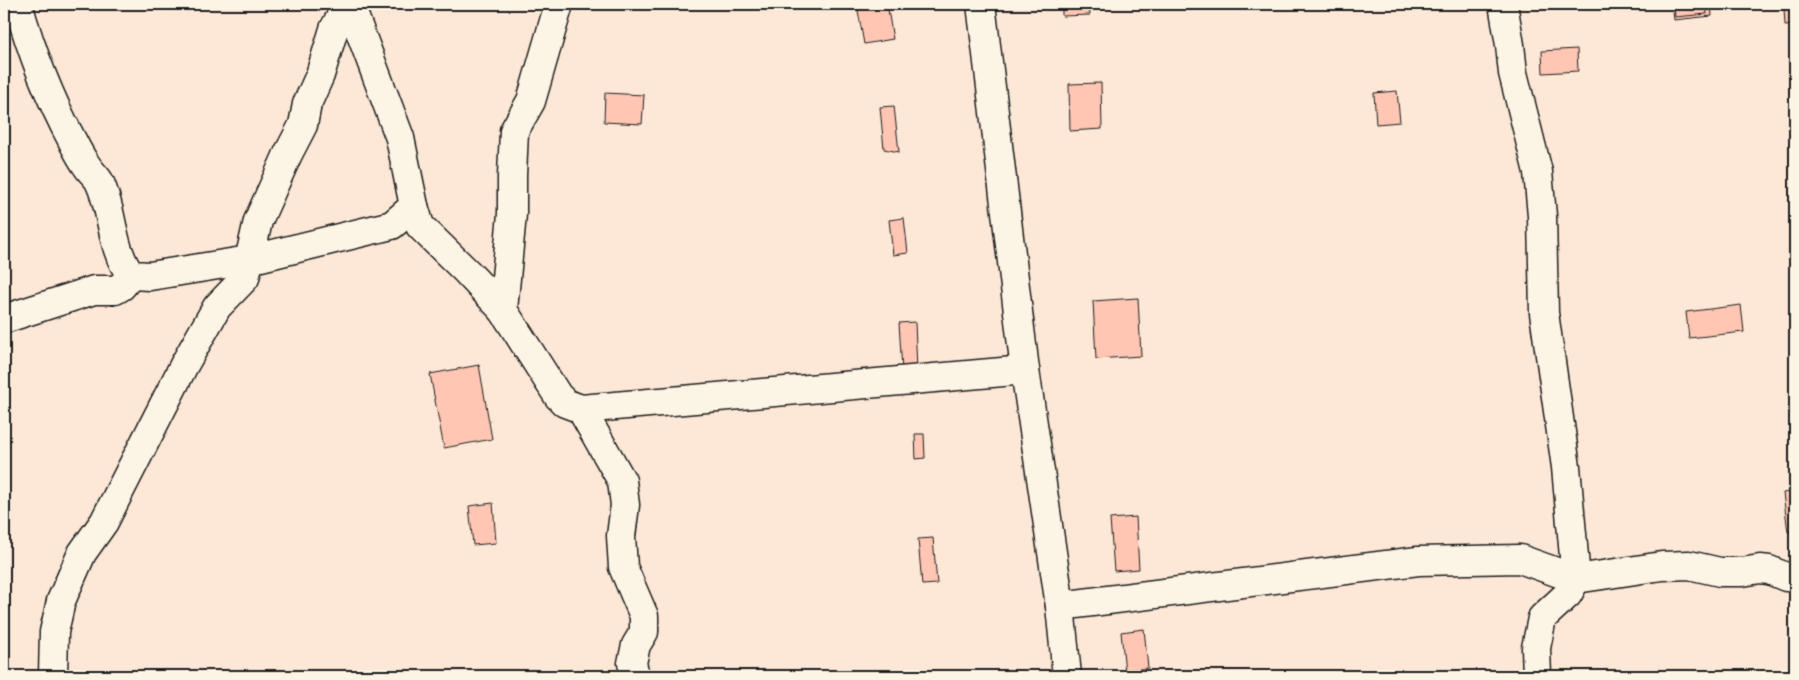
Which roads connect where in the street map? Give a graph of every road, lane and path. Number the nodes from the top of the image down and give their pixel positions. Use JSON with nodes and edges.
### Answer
{"nodes":[{"id":1,"x":18,"y":4,"type":"edge"},
{"id":2,"x":560,"y":4,"type":"edge"},
{"id":3,"x":981,"y":4,"type":"edge"},
{"id":4,"x":1503,"y":4,"type":"edge"},
{"id":5,"x":351,"y":5,"type":"edge"},
{"id":6,"x":417,"y":216,"type":"junction"},
{"id":7,"x":249,"y":260,"type":"junction"},
{"id":8,"x":131,"y":275,"type":"junction"},
{"id":9,"x":503,"y":310,"type":"junction"},
{"id":10,"x":4,"y":319,"type":"edge"},
{"id":11,"x":1025,"y":370,"type":"junction"},
{"id":12,"x":581,"y":409,"type":"junction"},
{"id":13,"x":1795,"y":577,"type":"edge"},
{"id":14,"x":1576,"y":579,"type":"junction"},
{"id":15,"x":1060,"y":606,"type":"junction"},
{"id":16,"x":53,"y":676,"type":"edge"},
{"id":17,"x":636,"y":676,"type":"edge"},
{"id":18,"x":1067,"y":676,"type":"edge"},
{"id":19,"x":1537,"y":676,"type":"edge"}],
"edges":[{"from":1,"to":8,"type":"street"},
{"from":2,"to":9,"type":"street"},
{"from":3,"to":11,"type":"street"},
{"from":4,"to":14,"type":"street"},
{"from":5,"to":6,"type":"street"},
{"from":5,"to":7,"type":"street"},
{"from":6,"to":7,"type":"street"},
{"from":6,"to":9,"type":"street"},
{"from":7,"to":8,"type":"street"},
{"from":7,"to":16,"type":"street"},
{"from":8,"to":10,"type":"street"},
{"from":9,"to":12,"type":"street"},
{"from":11,"to":12,"type":"street"},
{"from":11,"to":15,"type":"street"},
{"from":12,"to":17,"type":"street"},
{"from":13,"to":14,"type":"street"},
{"from":14,"to":15,"type":"street"},
{"from":14,"to":19,"type":"street"},
{"from":15,"to":18,"type":"street"}]}
